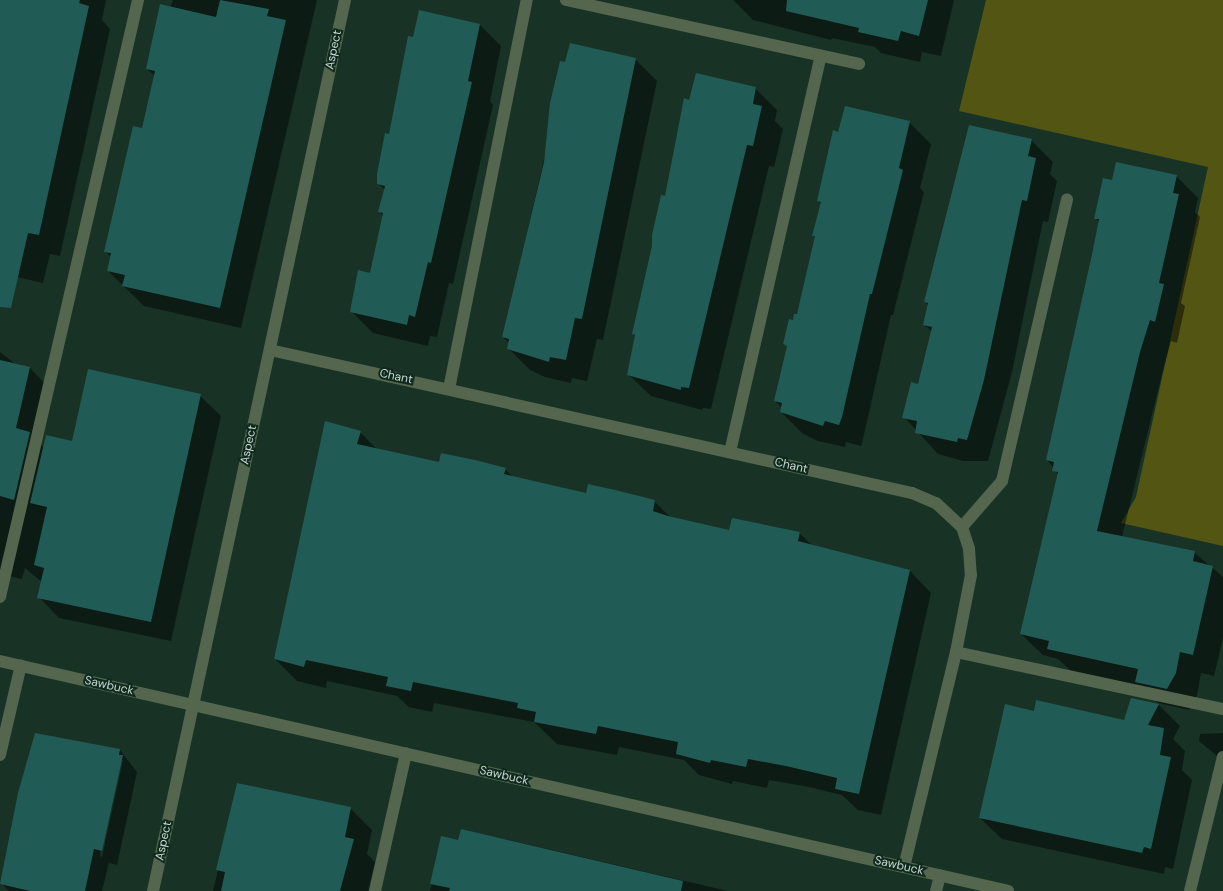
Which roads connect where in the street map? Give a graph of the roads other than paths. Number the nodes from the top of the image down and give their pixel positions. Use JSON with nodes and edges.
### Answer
{"nodes":[{"id":1,"x":138,"y":0,"type":"edge"},
{"id":2,"x":345,"y":0,"type":"edge"},
{"id":3,"x":527,"y":0,"type":"edge"},
{"id":4,"x":566,"y":0,"type":"edge"},
{"id":5,"x":821,"y":56,"type":"junction"},
{"id":6,"x":859,"y":64,"type":"dead end"},
{"id":7,"x":1067,"y":199,"type":"dead end"},
{"id":8,"x":270,"y":350,"type":"junction"},
{"id":9,"x":449,"y":389,"type":"junction"},
{"id":10,"x":730,"y":452,"type":"junction"},
{"id":11,"x":962,"y":527,"type":"junction"},
{"id":12,"x":0,"y":597,"type":"edge"},
{"id":13,"x":956,"y":652,"type":"junction"},
{"id":14,"x":0,"y":661,"type":"edge"},
{"id":15,"x":21,"y":665,"type":"junction"},
{"id":16,"x":193,"y":705,"type":"junction"},
{"id":17,"x":1223,"y":709,"type":"edge"},
{"id":18,"x":406,"y":753,"type":"junction"},
{"id":19,"x":0,"y":755,"type":"edge"},
{"id":20,"x":1223,"y":757,"type":"edge"},
{"id":21,"x":904,"y":867,"type":"junction"},
{"id":22,"x":940,"y":876,"type":"junction"},
{"id":23,"x":153,"y":891,"type":"edge"},
{"id":24,"x":375,"y":891,"type":"edge"},
{"id":25,"x":936,"y":891,"type":"edge"},
{"id":26,"x":1008,"y":891,"type":"edge"},
{"id":27,"x":1190,"y":891,"type":"edge"}],
"edges":[{"from":1,"to":12,"type":"street"},
{"from":2,"to":8,"type":"street","name":"Aspect"},
{"from":3,"to":9,"type":"street"},
{"from":4,"to":5,"type":"street"},
{"from":5,"to":6,"type":"street"},
{"from":5,"to":10,"type":"street"},
{"from":7,"to":11,"type":"street"},
{"from":8,"to":9,"type":"street","name":"Chant"},
{"from":8,"to":16,"type":"street","name":"Aspect"},
{"from":9,"to":10,"type":"street","name":"Chant"},
{"from":10,"to":11,"type":"street","name":"Chant"},
{"from":11,"to":13,"type":"street"},
{"from":13,"to":17,"type":"street"},
{"from":13,"to":21,"type":"street"},
{"from":14,"to":15,"type":"street","name":"Sawbuck"},
{"from":15,"to":16,"type":"street","name":"Sawbuck"},
{"from":15,"to":19,"type":"street"},
{"from":16,"to":18,"type":"street","name":"Sawbuck"},
{"from":16,"to":23,"type":"street","name":"Aspect"},
{"from":18,"to":21,"type":"street","name":"Sawbuck"},
{"from":18,"to":24,"type":"street"},
{"from":20,"to":27,"type":"street"},
{"from":21,"to":22,"type":"street","name":"Sawbuck"},
{"from":22,"to":25,"type":"street"},
{"from":22,"to":26,"type":"street","name":"Sawbuck"}]}
